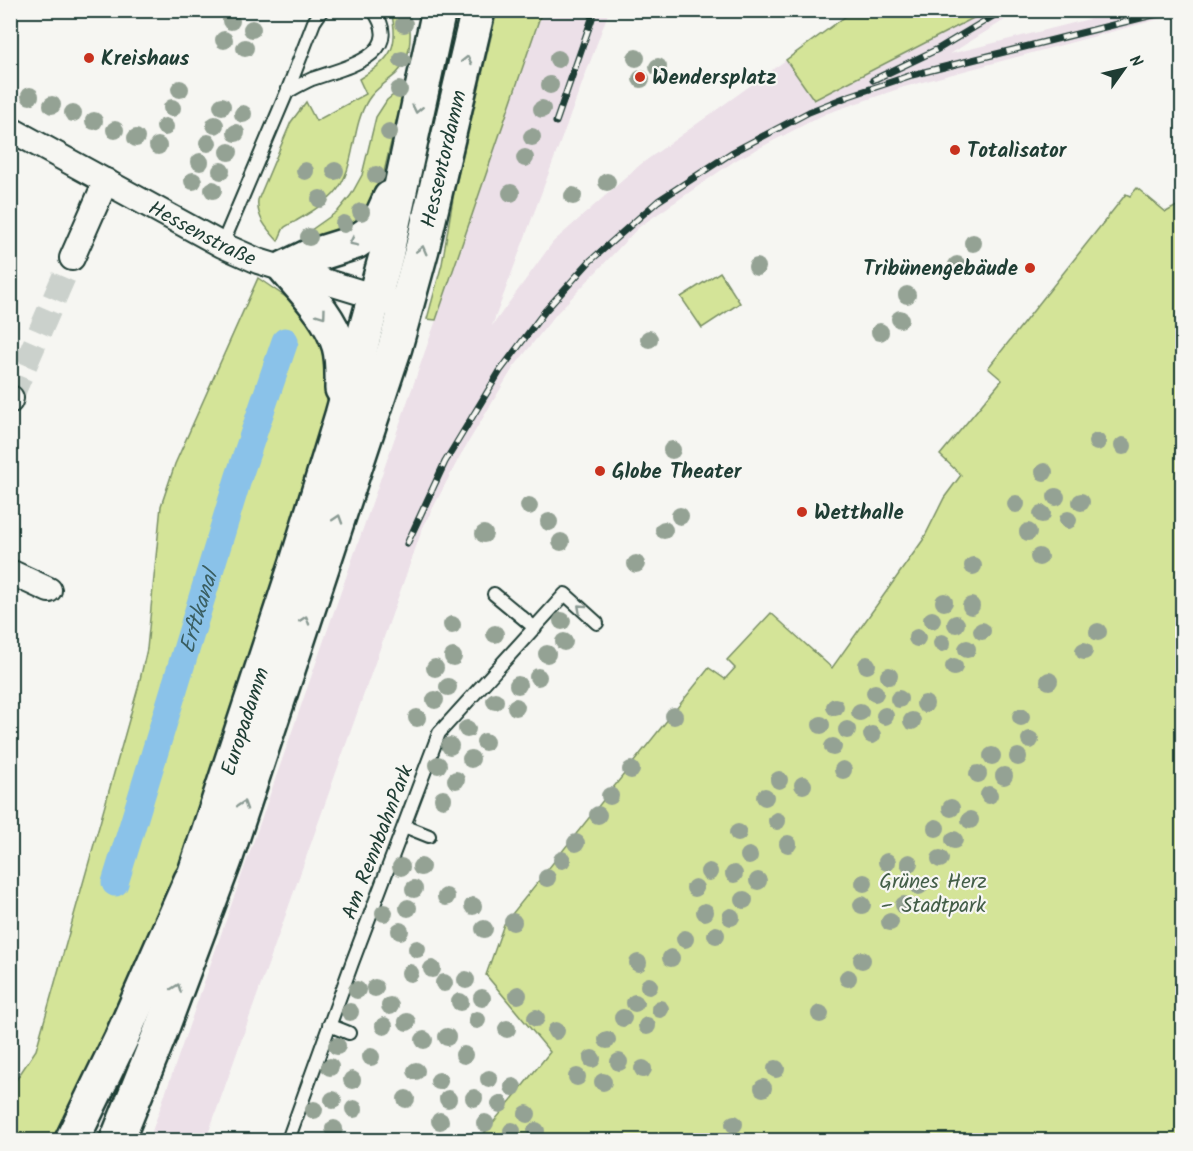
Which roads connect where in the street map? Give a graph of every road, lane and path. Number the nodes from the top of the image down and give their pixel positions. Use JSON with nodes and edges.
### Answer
{"nodes":[{"id":1,"x":322,"y":10,"type":"edge"},
{"id":2,"x":373,"y":10,"type":"edge"},
{"id":3,"x":439,"y":10,"type":"edge"},
{"id":4,"x":478,"y":10,"type":"edge"},
{"id":5,"x":287,"y":92,"type":"junction"},
{"id":6,"x":10,"y":129,"type":"edge"},
{"id":7,"x":105,"y":181,"type":"junction"},
{"id":8,"x":401,"y":181,"type":"junction"},
{"id":9,"x":222,"y":245,"type":"junction"},
{"id":10,"x":72,"y":258,"type":"tunnel mouth"},
{"id":11,"x":285,"y":268,"type":"junction"},
{"id":12,"x":375,"y":297,"type":"junction"},
{"id":13,"x":407,"y":306,"type":"junction"},
{"id":14,"x":342,"y":415,"type":"junction"},
{"id":15,"x":10,"y":572,"type":"edge"},
{"id":16,"x":49,"y":590,"type":"dead end"},
{"id":17,"x":494,"y":594,"type":"dead end"},
{"id":18,"x":597,"y":623,"type":"dead end"},
{"id":19,"x":535,"y":628,"type":"junction"},
{"id":20,"x":404,"y":826,"type":"junction"},
{"id":21,"x":429,"y":836,"type":"dead end"},
{"id":22,"x":202,"y":853,"type":"junction"},
{"id":23,"x":329,"y":1025,"type":"junction"},
{"id":24,"x":349,"y":1033,"type":"dead end"},
{"id":25,"x":72,"y":1140,"type":"edge"},
{"id":26,"x":95,"y":1140,"type":"edge"},
{"id":27,"x":117,"y":1140,"type":"edge"},
{"id":28,"x":288,"y":1140,"type":"edge"}],
"edges":[{"from":1,"to":5,"type":"lane"},
{"from":2,"to":5,"type":"lane"},
{"from":3,"to":8,"type":"main road","name":"Hessentordamm","one_way":true},
{"from":13,"to":4,"type":"main road","name":"Hessentordamm","one_way":true},
{"from":5,"to":9,"type":"lane"},
{"from":6,"to":7,"type":"street","name":"Hessenstraße"},
{"from":7,"to":9,"type":"street","name":"Hessenstraße"},
{"from":7,"to":10,"type":"street"},
{"from":8,"to":11,"type":"main road","one_way":true},
{"from":8,"to":12,"type":"main road","name":"Hessentordamm"},
{"from":9,"to":11,"type":"street","name":"Hessenstraße"},
{"from":11,"to":12,"type":"street","name":"Hessenstraße"},
{"from":11,"to":14,"type":"main road","one_way":true},
{"from":12,"to":13,"type":"street","name":"Hessenstraße"},
{"from":12,"to":14,"type":"main road","name":"Europadamm"},
{"from":27,"to":13,"type":"main road","name":"Europadamm","one_way":true},
{"from":14,"to":22,"type":"main road","name":"Europadamm"},
{"from":15,"to":16,"type":"street"},
{"from":17,"to":19,"type":"lane"},
{"from":18,"to":19,"type":"lane","name":"Am RennbahnPark","one_way":true},
{"from":19,"to":20,"type":"lane","name":"Am RennbahnPark"},
{"from":20,"to":21,"type":"lane"},
{"from":20,"to":23,"type":"lane","name":"Am RennbahnPark"},
{"from":22,"to":25,"type":"main road"},
{"from":22,"to":26,"type":"main road","name":"Europadamm"},
{"from":23,"to":24,"type":"lane"},
{"from":23,"to":28,"type":"lane","name":"Am RennbahnPark"}]}
